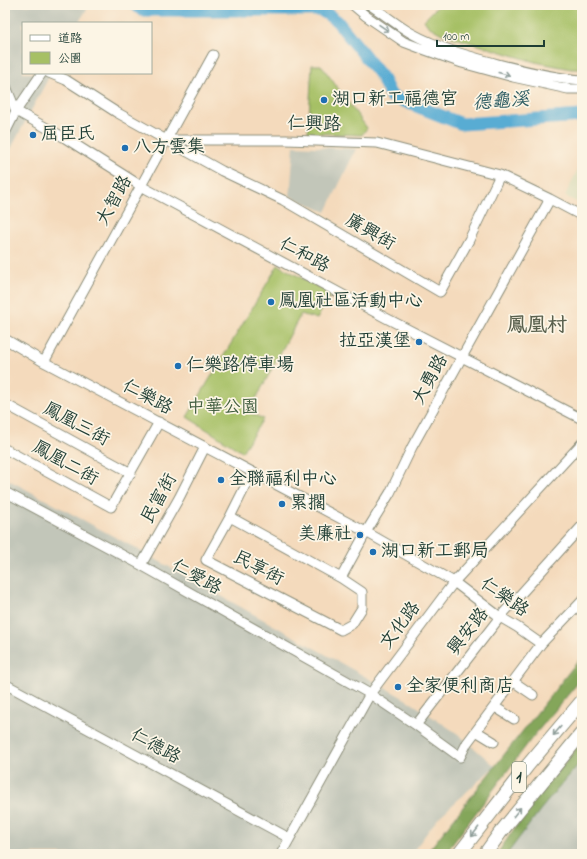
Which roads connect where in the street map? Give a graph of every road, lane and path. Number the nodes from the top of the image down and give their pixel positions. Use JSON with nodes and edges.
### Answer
{"nodes":[{"id":1,"x":353,"y":5,"type":"edge"},
{"id":2,"x":370,"y":5,"type":"edge"},
{"id":3,"x":213,"y":55,"type":"dead end"},
{"id":4,"x":41,"y":74,"type":"edge"},
{"id":5,"x":52,"y":74,"type":"edge"},
{"id":6,"x":582,"y":80,"type":"edge"},
{"id":7,"x":5,"y":84,"type":"edge"},
{"id":8,"x":582,"y":89,"type":"edge"},
{"id":9,"x":16,"y":111,"type":"junction"},
{"id":10,"x":5,"y":133,"type":"edge"},
{"id":11,"x":167,"y":140,"type":"junction"},
{"id":12,"x":500,"y":175,"type":"junction"},
{"id":13,"x":141,"y":186,"type":"junction"},
{"id":14,"x":550,"y":199,"type":"junction"},
{"id":15,"x":582,"y":216,"type":"edge"},
{"id":16,"x":5,"y":339,"type":"edge"},
{"id":17,"x":462,"y":357,"type":"junction"},
{"id":18,"x":44,"y":362,"type":"junction"},
{"id":19,"x":5,"y":404,"type":"edge"},
{"id":20,"x":582,"y":419,"type":"edge"},
{"id":21,"x":159,"y":422,"type":"junction"},
{"id":22,"x":582,"y":443,"type":"edge"},
{"id":23,"x":205,"y":447,"type":"junction"},
{"id":24,"x":5,"y":449,"type":"edge"},
{"id":25,"x":131,"y":473,"type":"junction"},
{"id":26,"x":252,"y":473,"type":"junction"},
{"id":27,"x":5,"y":492,"type":"edge"},
{"id":28,"x":230,"y":517,"type":"junction"},
{"id":29,"x":582,"y":526,"type":"edge"},
{"id":30,"x":366,"y":532,"type":"junction"},
{"id":31,"x":141,"y":565,"type":"junction"},
{"id":32,"x":341,"y":578,"type":"junction"},
{"id":33,"x":454,"y":582,"type":"junction"},
{"id":34,"x":582,"y":601,"type":"edge"},
{"id":35,"x":500,"y":617,"type":"junction"},
{"id":36,"x":541,"y":644,"type":"junction"},
{"id":37,"x":514,"y":682,"type":"junction"},
{"id":38,"x":5,"y":684,"type":"edge"},
{"id":39,"x":370,"y":694,"type":"junction"},
{"id":40,"x":533,"y":695,"type":"dead end"},
{"id":41,"x":582,"y":702,"type":"edge"},
{"id":42,"x":495,"y":707,"type":"junction"},
{"id":43,"x":514,"y":719,"type":"dead end"},
{"id":44,"x":416,"y":725,"type":"junction"},
{"id":45,"x":476,"y":731,"type":"junction"},
{"id":46,"x":582,"y":733,"type":"edge"},
{"id":47,"x":494,"y":742,"type":"dead end"},
{"id":48,"x":289,"y":838,"type":"junction"},
{"id":49,"x":281,"y":854,"type":"edge"},
{"id":50,"x":459,"y":854,"type":"edge"},
{"id":51,"x":485,"y":854,"type":"edge"}],
"edges":[{"from":1,"to":8,"type":"street","one_way":true},
{"from":2,"to":6,"type":"street"},
{"from":3,"to":11,"type":"street","name":"大智路"},
{"from":4,"to":9,"type":"street"},
{"from":5,"to":11,"type":"street","name":"仁興路"},
{"from":7,"to":9,"type":"street"},
{"from":9,"to":10,"type":"street"},
{"from":9,"to":13,"type":"street","name":"仁和路"},
{"from":11,"to":12,"type":"street","name":"仁興路"},
{"from":11,"to":12,"type":"street","name":"廣興街"},
{"from":11,"to":13,"type":"street","name":"大智路"},
{"from":12,"to":14,"type":"street","name":"仁興路"},
{"from":13,"to":17,"type":"street","name":"仁和路"},
{"from":13,"to":18,"type":"street","name":"大智路"},
{"from":14,"to":15,"type":"street","name":"仁興路"},
{"from":14,"to":17,"type":"street","name":"大勇路"},
{"from":16,"to":18,"type":"street","name":"仁樂路"},
{"from":17,"to":20,"type":"street","name":"仁和路"},
{"from":17,"to":30,"type":"street","name":"大勇路"},
{"from":18,"to":21,"type":"street","name":"仁樂路"},
{"from":19,"to":25,"type":"street","name":"鳳凰三街"},
{"from":21,"to":23,"type":"street","name":"仁樂路"},
{"from":21,"to":25,"type":"street"},
{"from":22,"to":33,"type":"street","name":"文化路"},
{"from":23,"to":26,"type":"street","name":"仁樂路"},
{"from":23,"to":31,"type":"street","name":"民富街"},
{"from":24,"to":25,"type":"street","name":"鳳凰二街"},
{"from":26,"to":28,"type":"street","name":"民享街"},
{"from":26,"to":30,"type":"street","name":"仁樂路"},
{"from":27,"to":31,"type":"street","name":"仁愛路"},
{"from":28,"to":32,"type":"street"},
{"from":28,"to":32,"type":"street","name":"民享街"},
{"from":29,"to":35,"type":"street","name":"興安路"},
{"from":30,"to":32,"type":"street","name":"大勇路"},
{"from":30,"to":33,"type":"street","name":"仁樂路"},
{"from":31,"to":39,"type":"street","name":"仁愛路"},
{"from":33,"to":35,"type":"street","name":"仁樂路"},
{"from":33,"to":39,"type":"street","name":"文化路"},
{"from":34,"to":36,"type":"street"},
{"from":35,"to":36,"type":"street","name":"仁樂路"},
{"from":35,"to":44,"type":"street","name":"興安路"},
{"from":36,"to":37,"type":"street"},
{"from":37,"to":40,"type":"street"},
{"from":37,"to":42,"type":"street"},
{"from":38,"to":48,"type":"street","name":"仁德路"},
{"from":39,"to":44,"type":"street","name":"仁愛路"},
{"from":39,"to":48,"type":"street","name":"文化路"},
{"from":41,"to":50,"type":"highway","number":"1","one_way":true},
{"from":42,"to":43,"type":"street"},
{"from":42,"to":45,"type":"street"},
{"from":44,"to":45,"type":"street","name":"仁愛路"},
{"from":45,"to":47,"type":"street"},
{"from":51,"to":46,"type":"highway","number":"1","one_way":true},
{"from":48,"to":49,"type":"street","name":"文化路"}]}
